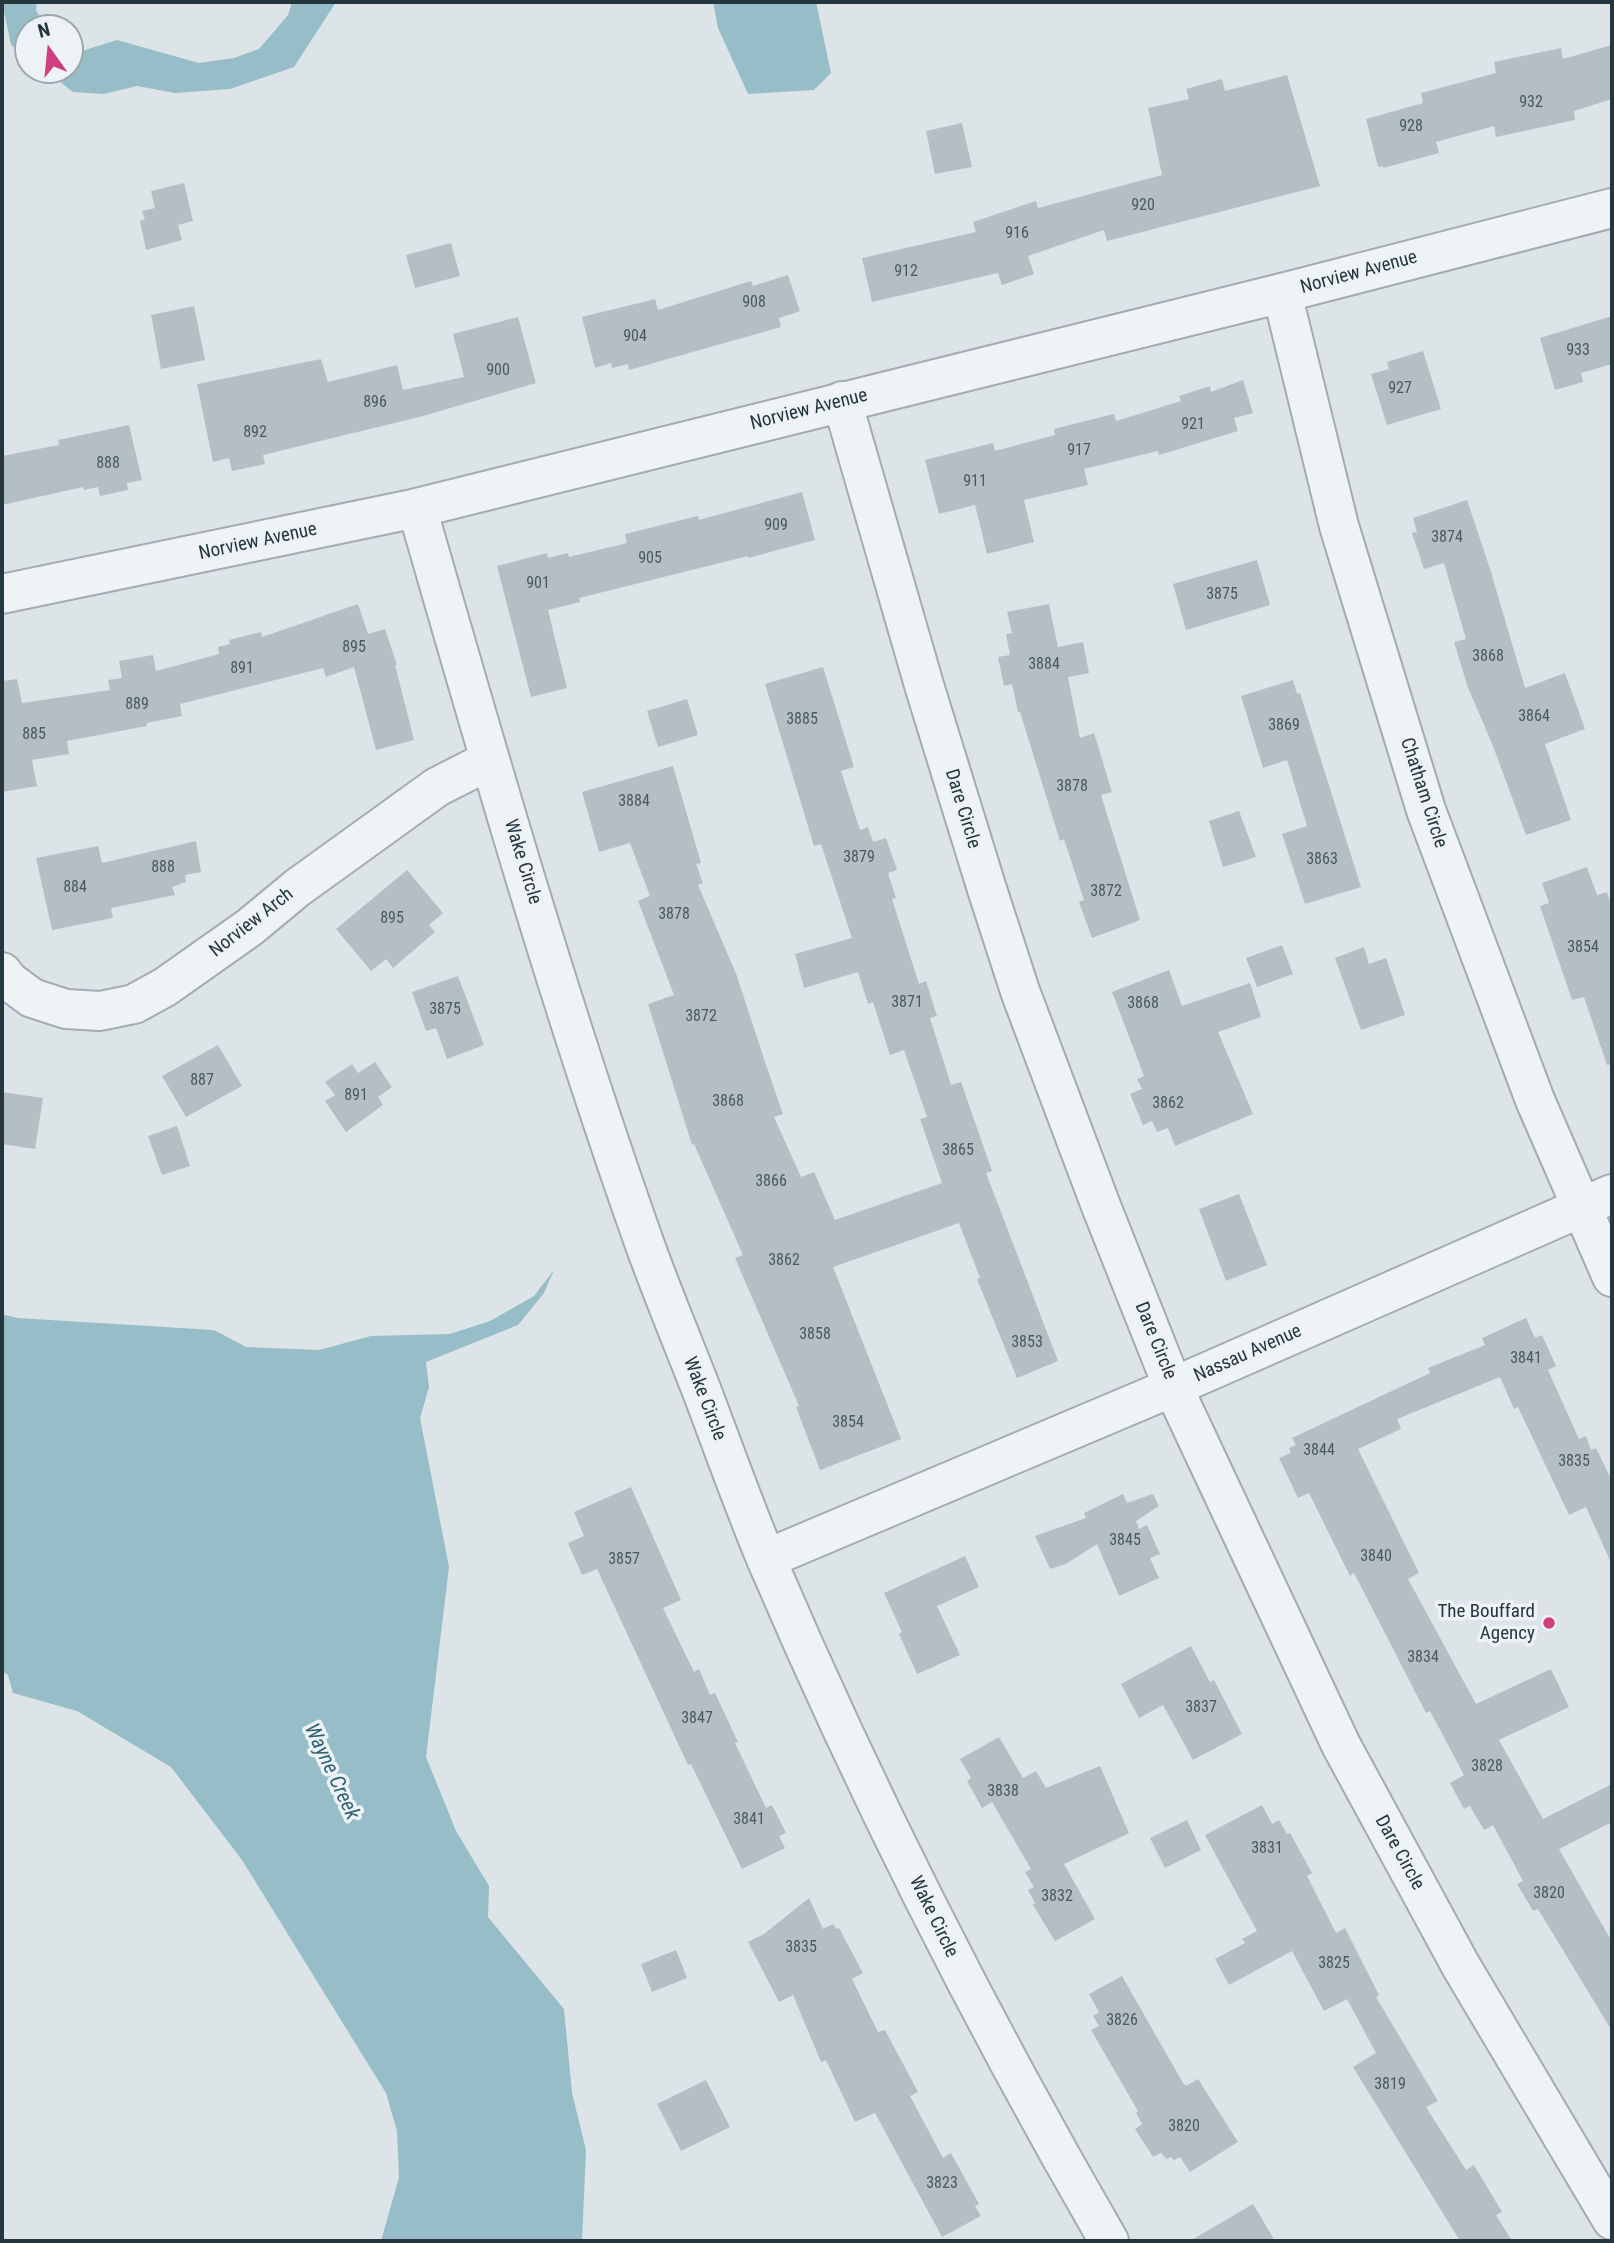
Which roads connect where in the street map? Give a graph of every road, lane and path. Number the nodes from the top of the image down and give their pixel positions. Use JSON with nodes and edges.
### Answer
{"nodes":[{"id":1,"x":1612,"y":208,"type":"edge"},
{"id":2,"x":1282,"y":293,"type":"junction"},
{"id":3,"x":842,"y":401,"type":"junction"},
{"id":4,"x":417,"y":508,"type":"junction"},
{"id":5,"x":2,"y":594,"type":"edge"},
{"id":6,"x":490,"y":760,"type":"junction"},
{"id":7,"x":2,"y":972,"type":"edge"},
{"id":8,"x":1597,"y":1201,"type":"edge"},
{"id":9,"x":1612,"y":1277,"type":"edge"},
{"id":10,"x":1173,"y":1387,"type":"junction"},
{"id":11,"x":766,"y":1559,"type":"junction"},
{"id":12,"x":1612,"y":2220,"type":"edge"},
{"id":13,"x":1109,"y":2241,"type":"edge"}],
"edges":[{"from":1,"to":2,"type":"street","name":"Norview Avenue"},
{"from":2,"to":3,"type":"street","name":"Norview Avenue"},
{"from":2,"to":8,"type":"street","name":"Chatham Circle"},
{"from":3,"to":4,"type":"street","name":"Norview Avenue"},
{"from":3,"to":10,"type":"street","name":"Dare Circle"},
{"from":4,"to":5,"type":"street","name":"Norview Avenue"},
{"from":4,"to":6,"type":"street","name":"Wake Circle"},
{"from":6,"to":7,"type":"street","name":"Norview Arch"},
{"from":6,"to":11,"type":"street","name":"Wake Circle"},
{"from":8,"to":9,"type":"street","name":"Chatham Circle"},
{"from":8,"to":10,"type":"street","name":"Nassau Avenue"},
{"from":10,"to":11,"type":"street","name":"Nassau Avenue"},
{"from":10,"to":12,"type":"street","name":"Dare Circle"},
{"from":11,"to":13,"type":"street","name":"Wake Circle"}]}
